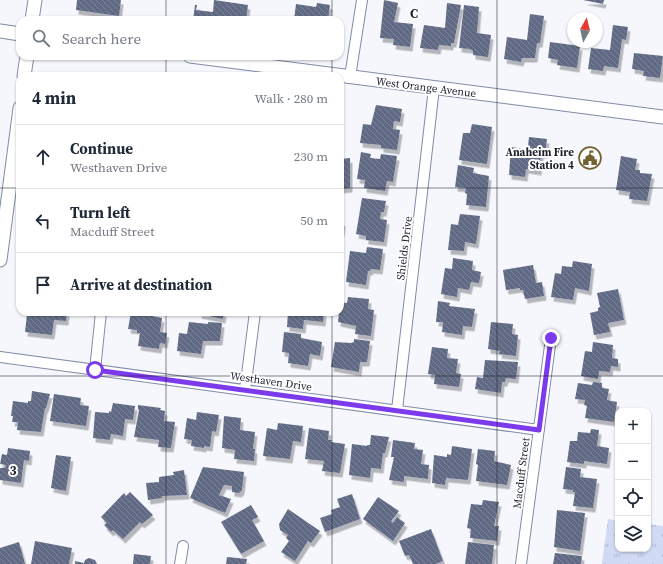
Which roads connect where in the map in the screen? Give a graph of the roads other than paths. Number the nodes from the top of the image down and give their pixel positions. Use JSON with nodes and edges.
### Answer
{"nodes":[{"id":1,"x":35,"y":0,"type":"edge"},
{"id":2,"x":362,"y":0,"type":"edge"},
{"id":3,"x":33,"y":16,"type":"edge"},
{"id":4,"x":0,"y":31,"type":"edge"},
{"id":5,"x":16,"y":33,"type":"edge"},
{"id":6,"x":26,"y":60,"type":"edge"},
{"id":7,"x":220,"y":60,"type":"edge"},
{"id":8,"x":25,"y":72,"type":"edge"},
{"id":9,"x":312,"y":72,"type":"edge"},
{"id":10,"x":344,"y":76,"type":"edge"},
{"id":11,"x":350,"y":77,"type":"junction"},
{"id":12,"x":434,"y":88,"type":"junction"},
{"id":13,"x":663,"y":117,"type":"edge"},
{"id":14,"x":16,"y":138,"type":"edge"},
{"id":15,"x":0,"y":260,"type":"edge"},
{"id":16,"x":101,"y":316,"type":"edge"},
{"id":17,"x":254,"y":316,"type":"edge"},
{"id":18,"x":551,"y":338,"type":"dead end"},
{"id":19,"x":0,"y":357,"type":"edge"},
{"id":20,"x":95,"y":370,"type":"junction"},
{"id":21,"x":245,"y":390,"type":"junction"},
{"id":22,"x":397,"y":410,"type":"junction"},
{"id":23,"x":539,"y":430,"type":"junction"},
{"id":24,"x":183,"y":546,"type":"dead end"},
{"id":25,"x":180,"y":564,"type":"edge"},
{"id":26,"x":521,"y":564,"type":"edge"}],
"edges":[{"from":1,"to":3,"type":"street"},
{"from":2,"to":11,"type":"street"},
{"from":4,"to":5,"type":"street"},
{"from":6,"to":8,"type":"street"},
{"from":7,"to":9,"type":"street","name":"West Orange Avenue"},
{"from":10,"to":11,"type":"street","name":"West Orange Avenue"},
{"from":11,"to":12,"type":"street","name":"West Orange Avenue"},
{"from":12,"to":13,"type":"street","name":"West Orange Avenue"},
{"from":12,"to":22,"type":"street","name":"Shields Drive"},
{"from":14,"to":15,"type":"street"},
{"from":16,"to":20,"type":"street"},
{"from":17,"to":21,"type":"street"},
{"from":18,"to":23,"type":"street","name":"Macduff Street"},
{"from":19,"to":20,"type":"street","name":"Westhaven Drive"},
{"from":20,"to":21,"type":"street","name":"Westhaven Drive"},
{"from":21,"to":22,"type":"street","name":"Westhaven Drive"},
{"from":22,"to":23,"type":"street","name":"Westhaven Drive"},
{"from":23,"to":26,"type":"street","name":"Macduff Street"},
{"from":24,"to":25,"type":"street"}]}
